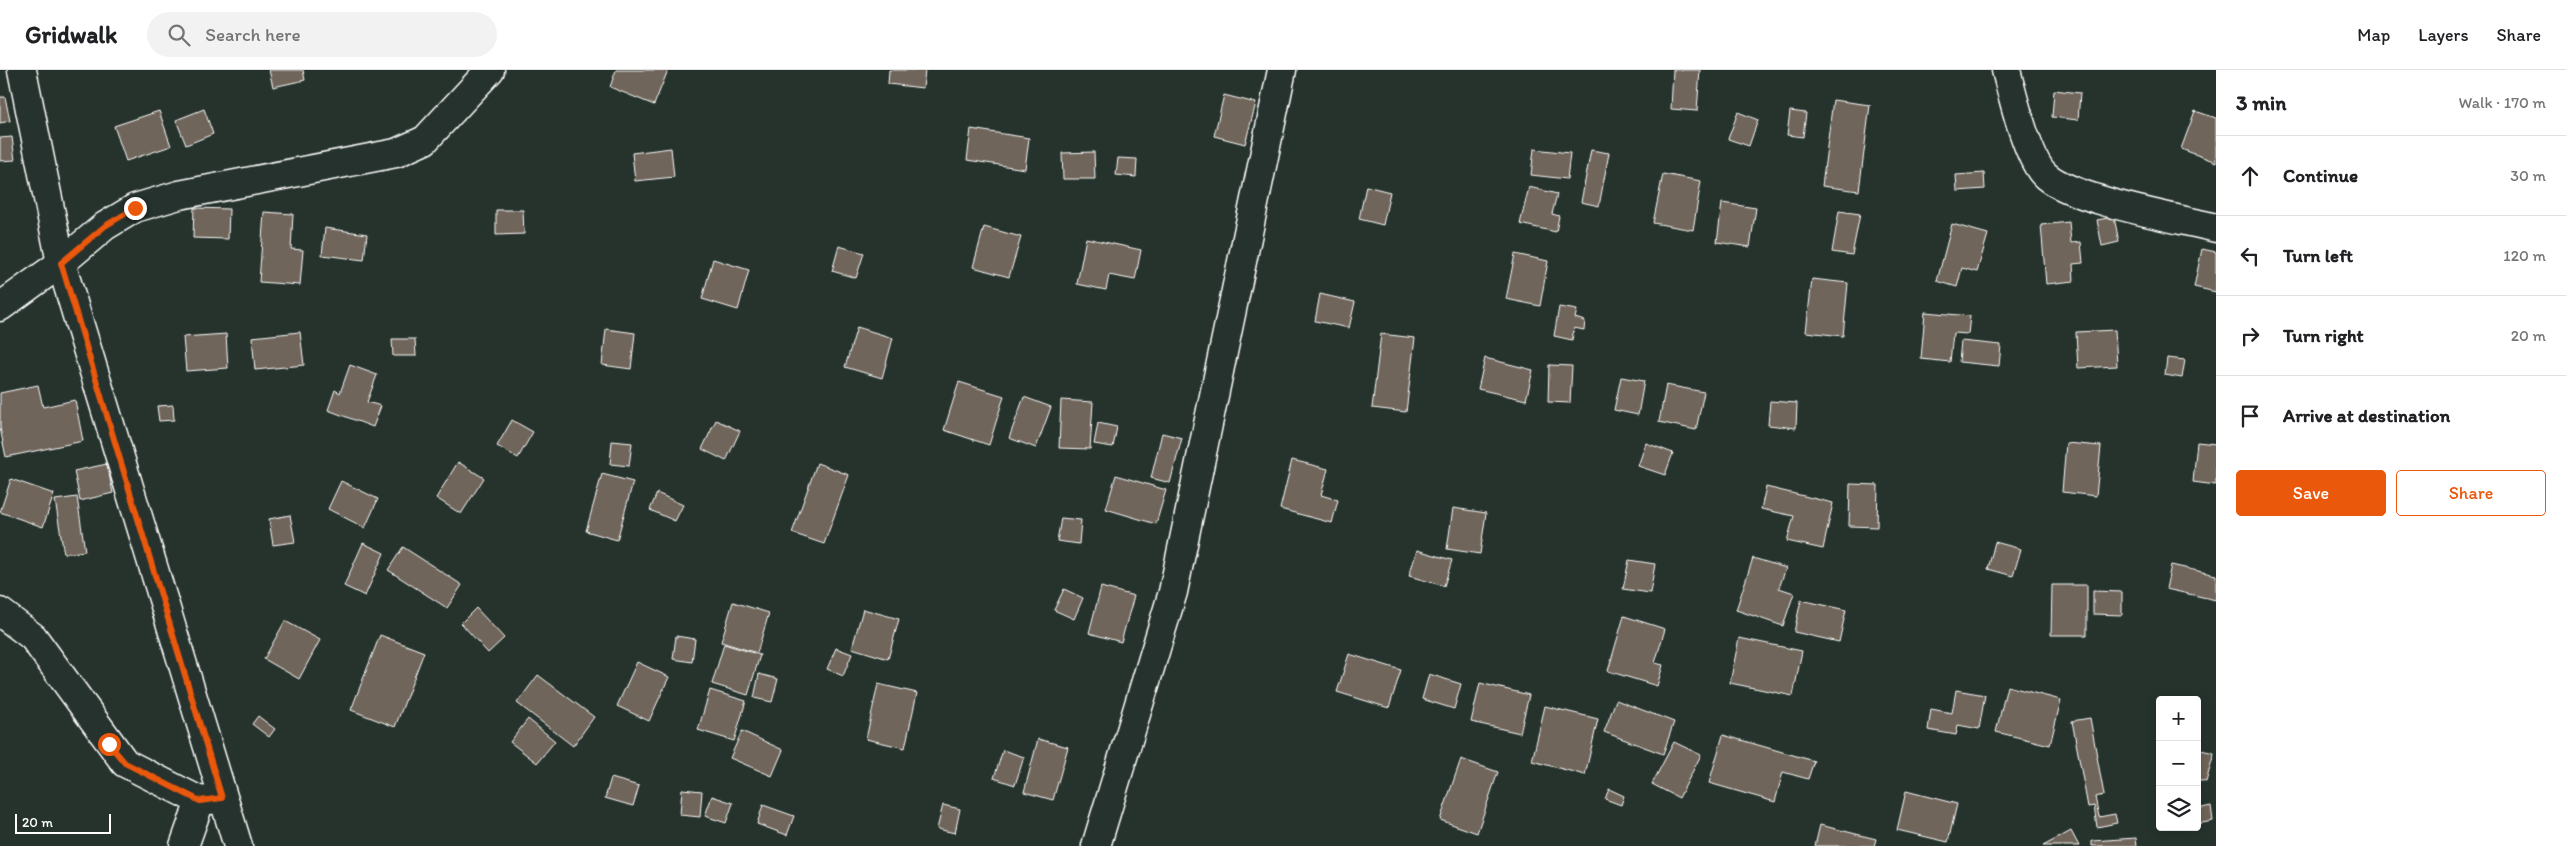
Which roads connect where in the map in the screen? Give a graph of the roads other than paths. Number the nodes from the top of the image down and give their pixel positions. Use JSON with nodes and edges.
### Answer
{"nodes":[{"id":1,"x":22,"y":70,"type":"edge"},
{"id":2,"x":490,"y":70,"type":"edge"},
{"id":3,"x":1282,"y":70,"type":"edge"},
{"id":4,"x":2006,"y":70,"type":"edge"},
{"id":5,"x":2216,"y":228,"type":"edge"},
{"id":6,"x":61,"y":263,"type":"junction"},
{"id":7,"x":0,"y":307,"type":"edge"},
{"id":8,"x":0,"y":612,"type":"edge"},
{"id":9,"x":211,"y":800,"type":"junction"},
{"id":10,"x":184,"y":846,"type":"edge"},
{"id":11,"x":238,"y":846,"type":"edge"},
{"id":12,"x":1096,"y":846,"type":"edge"}],
"edges":[{"from":1,"to":6,"type":"street"},
{"from":2,"to":6,"type":"street"},
{"from":3,"to":12,"type":"street"},
{"from":4,"to":5,"type":"street"},
{"from":6,"to":7,"type":"street"},
{"from":6,"to":9,"type":"street"},
{"from":8,"to":9,"type":"street"},
{"from":9,"to":10,"type":"street"},
{"from":9,"to":11,"type":"street"}]}
